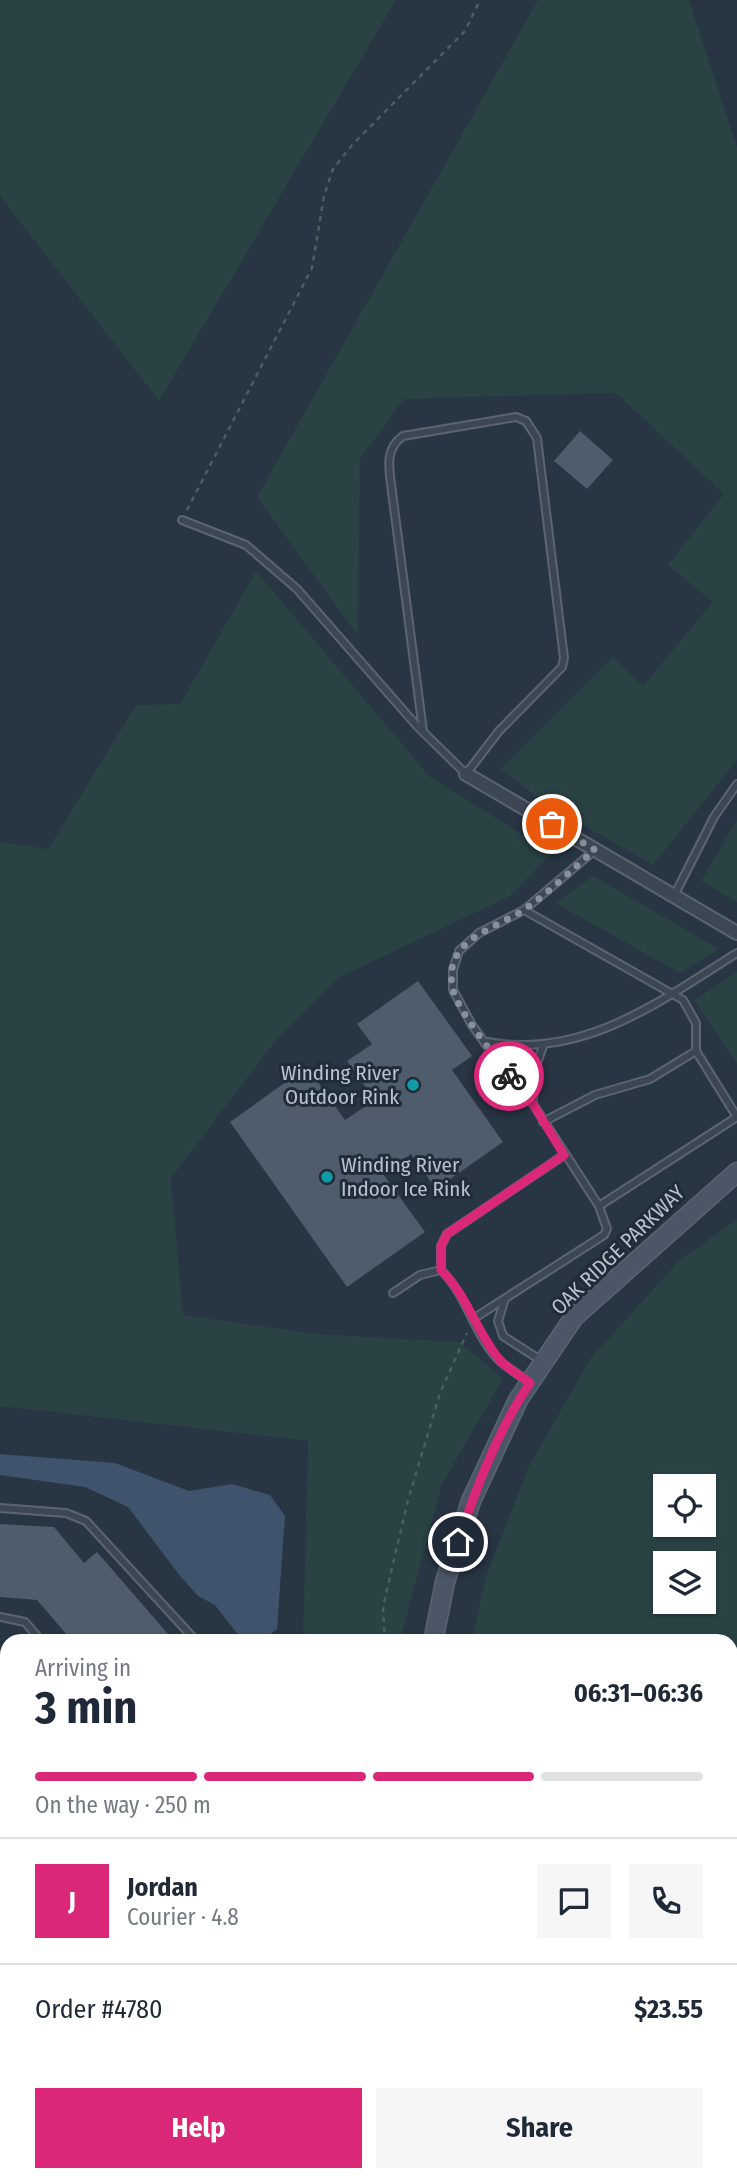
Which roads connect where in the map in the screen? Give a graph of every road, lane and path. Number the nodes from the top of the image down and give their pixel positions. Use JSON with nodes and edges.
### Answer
{"nodes":[{"id":1,"x":480,"y":0,"type":"edge"},
{"id":2,"x":182,"y":520,"type":"joint"},
{"id":3,"x":423,"y":731,"type":"junction"},
{"id":4,"x":466,"y":774,"type":"junction"},
{"id":5,"x":737,"y":783,"type":"edge"},
{"id":6,"x":595,"y":850,"type":"junction"},
{"id":7,"x":674,"y":896,"type":"junction"},
{"id":8,"x":524,"y":910,"type":"junction"},
{"id":9,"x":737,"y":933,"type":"edge"},
{"id":10,"x":737,"y":953,"type":"edge"},
{"id":11,"x":670,"y":995,"type":"junction"},
{"id":12,"x":487,"y":1042,"type":"junction"},
{"id":13,"x":543,"y":1046,"type":"junction"},
{"id":14,"x":696,"y":1051,"type":"junction"},
{"id":15,"x":533,"y":1104,"type":"junction"},
{"id":16,"x":543,"y":1122,"type":"junction"},
{"id":17,"x":564,"y":1155,"type":"junction"},
{"id":18,"x":737,"y":1172,"type":"edge"},
{"id":19,"x":599,"y":1206,"type":"junction"},
{"id":20,"x":441,"y":1270,"type":"junction"},
{"id":21,"x":393,"y":1293,"type":"dead end"},
{"id":22,"x":505,"y":1298,"type":"junction"},
{"id":23,"x":473,"y":1319,"type":"junction"},
{"id":24,"x":544,"y":1362,"type":"junction"},
{"id":25,"x":530,"y":1383,"type":"junction"},
{"id":26,"x":0,"y":1508,"type":"edge"},
{"id":27,"x":0,"y":1617,"type":"edge"},
{"id":28,"x":35,"y":1634,"type":"edge"},
{"id":29,"x":190,"y":1634,"type":"edge"},
{"id":30,"x":385,"y":1634,"type":"edge"},
{"id":31,"x":434,"y":1634,"type":"edge"}],
"edges":[{"from":1,"to":2,"type":"path"},
{"from":2,"to":3,"type":"lane"},
{"from":3,"to":4,"type":"lane"},
{"from":3,"to":4,"type":"lane"},
{"from":4,"to":6,"type":"street"},
{"from":5,"to":7,"type":"lane"},
{"from":6,"to":7,"type":"street"},
{"from":6,"to":8,"type":"lane"},
{"from":7,"to":9,"type":"street"},
{"from":8,"to":11,"type":"lane"},
{"from":8,"to":12,"type":"lane"},
{"from":10,"to":11,"type":"lane"},
{"from":11,"to":13,"type":"lane"},
{"from":11,"to":14,"type":"lane"},
{"from":12,"to":13,"type":"lane"},
{"from":12,"to":15,"type":"lane"},
{"from":13,"to":15,"type":"lane"},
{"from":14,"to":16,"type":"lane"},
{"from":14,"to":19,"type":"lane"},
{"from":15,"to":16,"type":"lane"},
{"from":16,"to":17,"type":"lane"},
{"from":17,"to":19,"type":"lane"},
{"from":17,"to":20,"type":"lane"},
{"from":18,"to":24,"type":"street","name":"OAK RIDGE PARKWAY"},
{"from":19,"to":22,"type":"lane"},
{"from":20,"to":21,"type":"lane"},
{"from":20,"to":23,"type":"lane"},
{"from":22,"to":23,"type":"lane"},
{"from":22,"to":24,"type":"lane"},
{"from":23,"to":25,"type":"lane"},
{"from":23,"to":30,"type":"path"},
{"from":24,"to":25,"type":"street","name":"OAK RIDGE PARKWAY"},
{"from":25,"to":31,"type":"street","name":"OAK RIDGE PARKWAY"},
{"from":26,"to":29,"type":"lane"},
{"from":27,"to":28,"type":"lane"}]}
